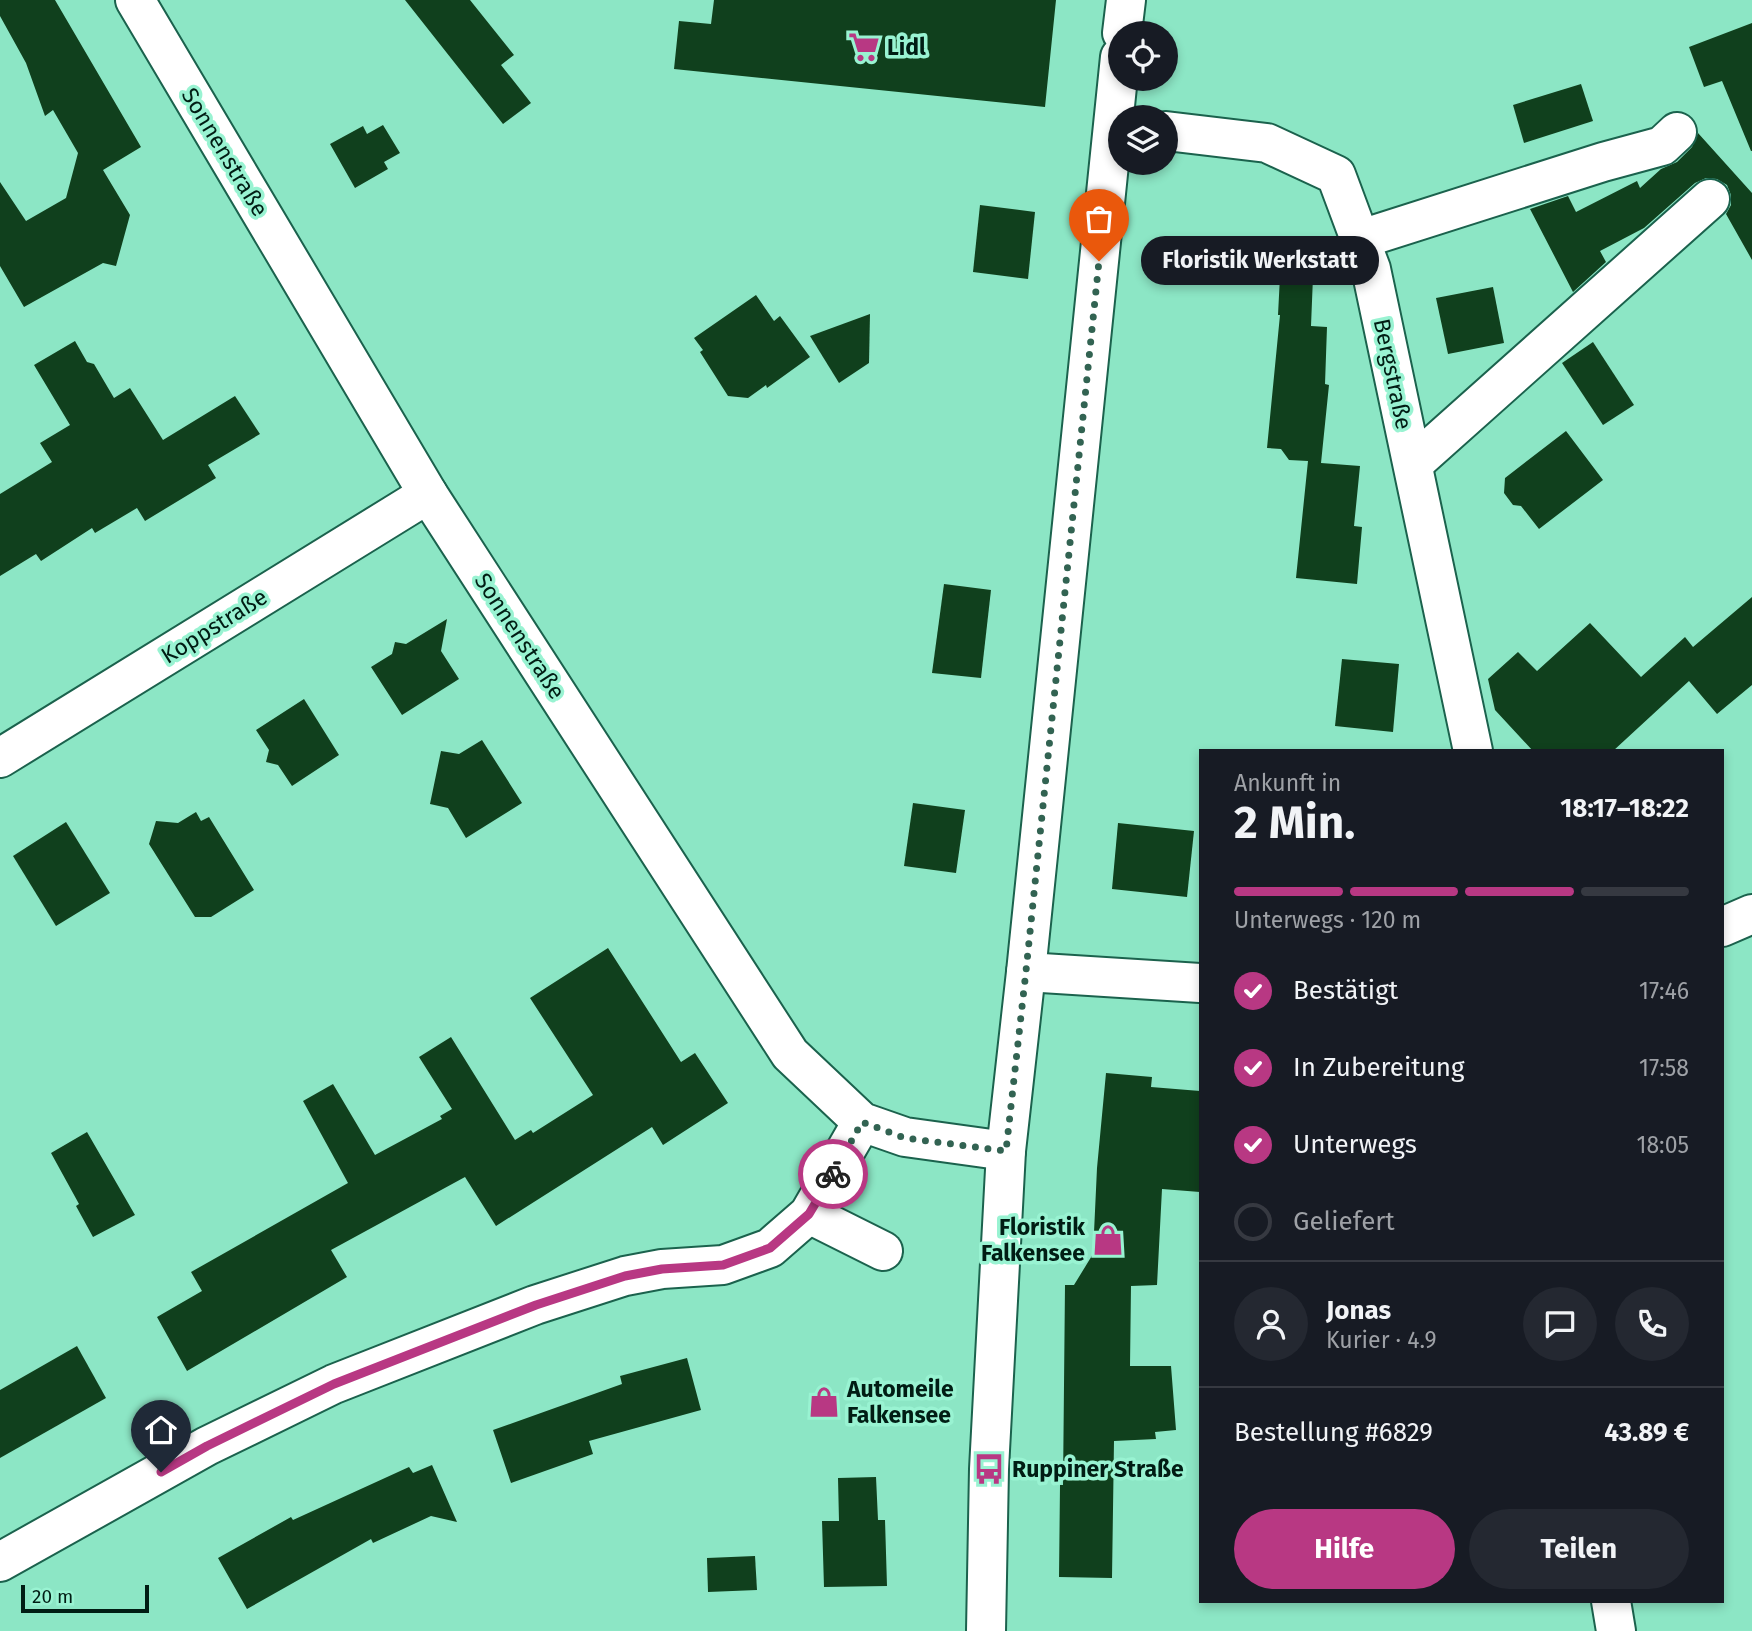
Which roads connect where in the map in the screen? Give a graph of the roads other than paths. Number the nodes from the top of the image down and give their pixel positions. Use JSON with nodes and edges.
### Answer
{"nodes":[{"id":1,"x":135,"y":0,"type":"edge"},
{"id":2,"x":1126,"y":0,"type":"edge"},
{"id":3,"x":1123,"y":21,"type":"edge"},
{"id":4,"x":1178,"y":132,"type":"edge"},
{"id":5,"x":1677,"y":132,"type":"dead end"},
{"id":6,"x":1111,"y":175,"type":"edge"},
{"id":7,"x":1710,"y":199,"type":"dead end"},
{"id":8,"x":1361,"y":239,"type":"junction"},
{"id":9,"x":1413,"y":464,"type":"junction"},
{"id":10,"x":428,"y":494,"type":"junction"},
{"id":11,"x":1473,"y":749,"type":"edge"},
{"id":12,"x":0,"y":758,"type":"edge"},
{"id":13,"x":1752,"y":914,"type":"edge"},
{"id":14,"x":1724,"y":927,"type":"edge"},
{"id":15,"x":1026,"y":971,"type":"junction"},
{"id":16,"x":1199,"y":983,"type":"edge"},
{"id":17,"x":862,"y":1122,"type":"junction"},
{"id":18,"x":1006,"y":1151,"type":"junction"},
{"id":19,"x":809,"y":1214,"type":"junction"},
{"id":20,"x":883,"y":1251,"type":"dead end"},
{"id":21,"x":0,"y":1562,"type":"edge"},
{"id":22,"x":1611,"y":1603,"type":"edge"},
{"id":23,"x":986,"y":1631,"type":"edge"},
{"id":24,"x":1616,"y":1631,"type":"edge"}],
"edges":[{"from":1,"to":10,"type":"street","name":"Sonnenstraße"},
{"from":2,"to":3,"type":"street"},
{"from":4,"to":8,"type":"street","name":"Bergstraße"},
{"from":5,"to":8,"type":"street"},
{"from":6,"to":15,"type":"street"},
{"from":7,"to":9,"type":"street"},
{"from":8,"to":9,"type":"street","name":"Bergstraße"},
{"from":9,"to":11,"type":"street","name":"Bergstraße"},
{"from":10,"to":12,"type":"street","name":"Koppstraße"},
{"from":10,"to":17,"type":"street","name":"Sonnenstraße"},
{"from":13,"to":14,"type":"street"},
{"from":15,"to":16,"type":"street"},
{"from":15,"to":18,"type":"street"},
{"from":17,"to":18,"type":"street","name":"Sonnenstraße"},
{"from":17,"to":19,"type":"street"},
{"from":18,"to":23,"type":"street"},
{"from":19,"to":20,"type":"street"},
{"from":19,"to":21,"type":"street"},
{"from":22,"to":24,"type":"street"}]}
